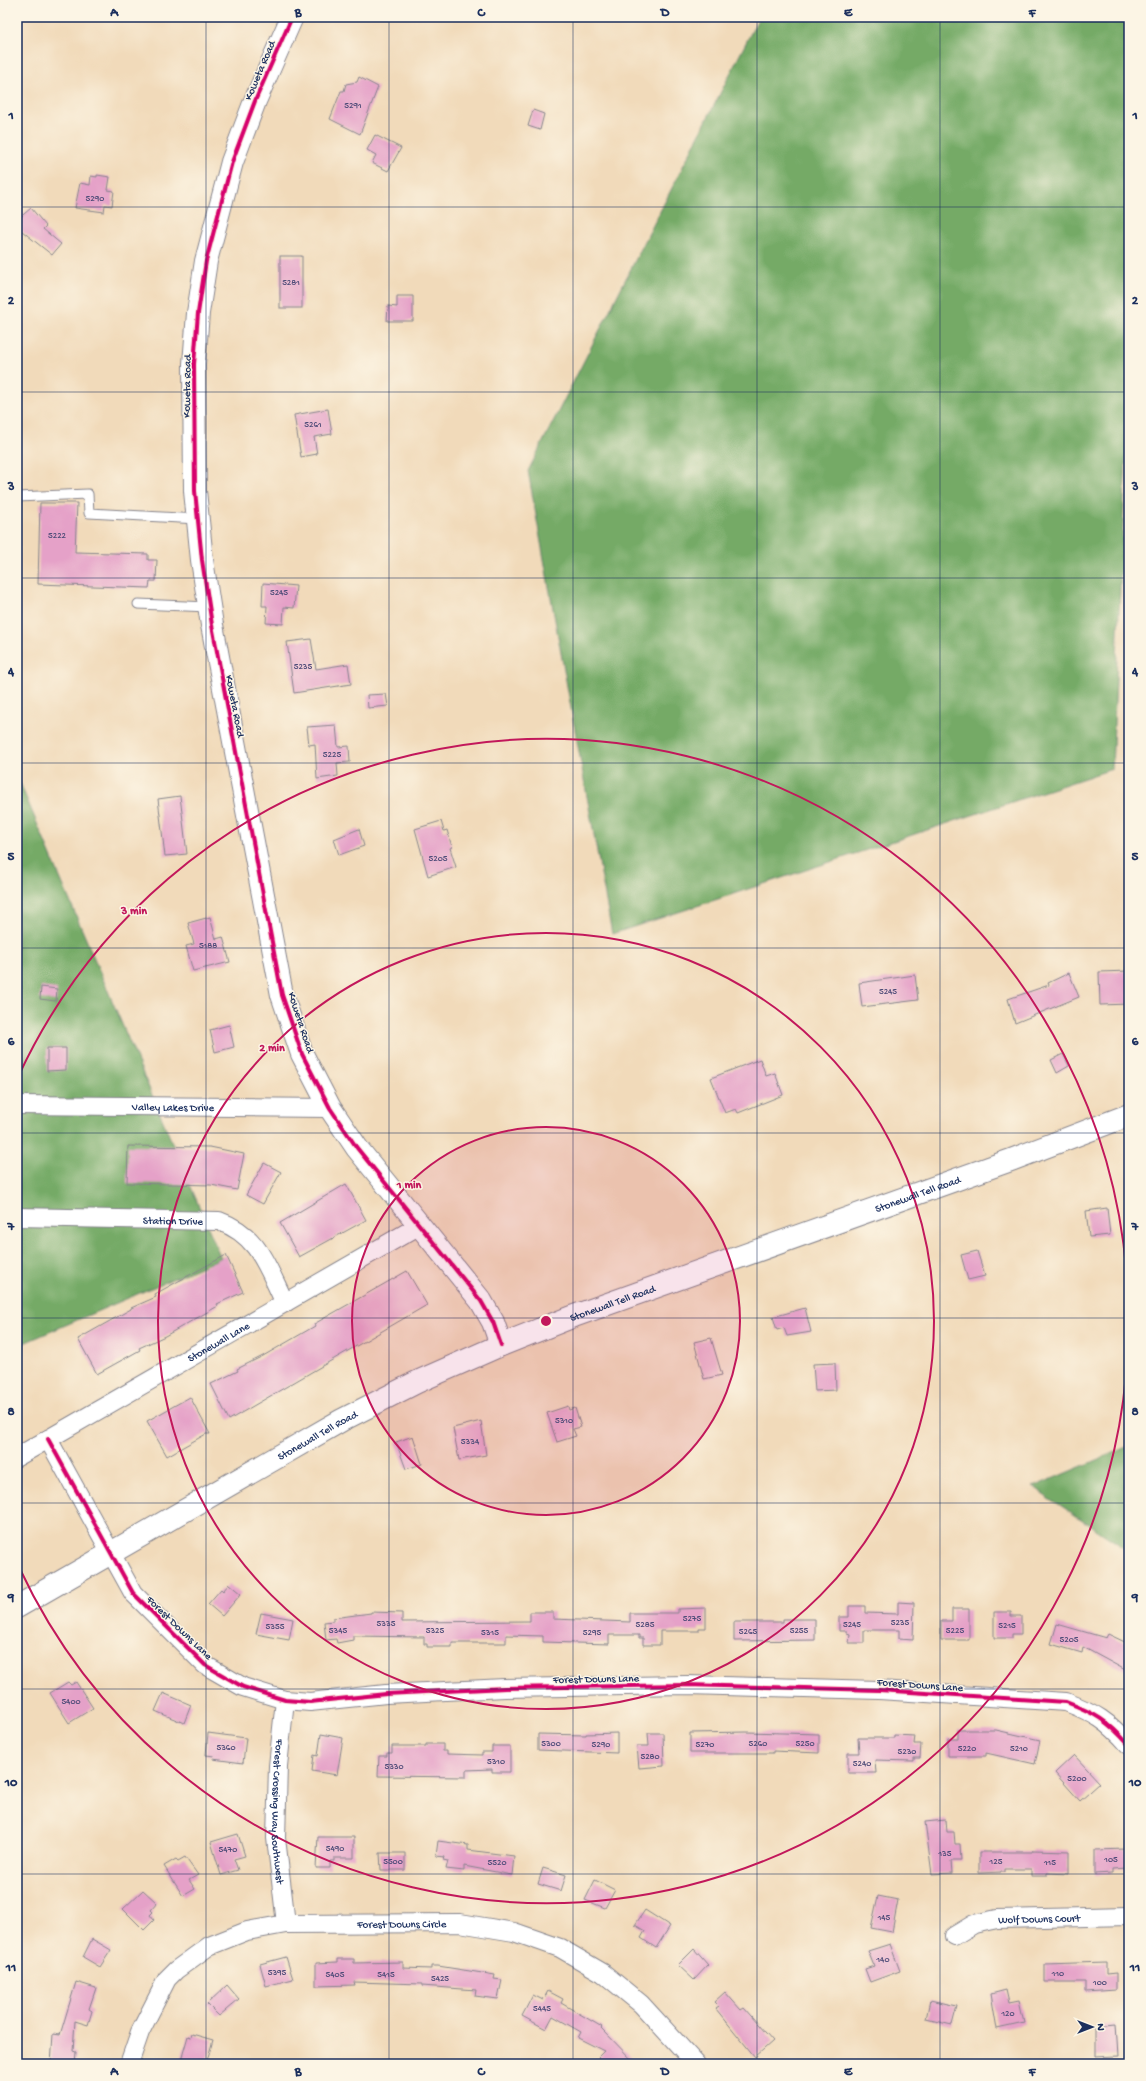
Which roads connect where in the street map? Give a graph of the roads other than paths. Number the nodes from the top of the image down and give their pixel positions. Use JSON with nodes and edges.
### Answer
{"nodes":[{"id":1,"x":292,"y":17,"type":"edge"},
{"id":2,"x":17,"y":497,"type":"edge"},
{"id":3,"x":198,"y":519,"type":"junction"},
{"id":4,"x":138,"y":604,"type":"dead end"},
{"id":5,"x":209,"y":607,"type":"junction"},
{"id":6,"x":17,"y":1105,"type":"edge"},
{"id":7,"x":330,"y":1108,"type":"junction"},
{"id":8,"x":1129,"y":1115,"type":"edge"},
{"id":9,"x":17,"y":1217,"type":"edge"},
{"id":10,"x":420,"y":1225,"type":"junction"},
{"id":11,"x":285,"y":1303,"type":"junction"},
{"id":12,"x":500,"y":1345,"type":"junction"},
{"id":13,"x":48,"y":1439,"type":"junction"},
{"id":14,"x":17,"y":1457,"type":"edge"},
{"id":15,"x":110,"y":1552,"type":"junction"},
{"id":16,"x":17,"y":1606,"type":"edge"},
{"id":17,"x":285,"y":1700,"type":"junction"},
{"id":18,"x":1129,"y":1745,"type":"edge"},
{"id":19,"x":1129,"y":1916,"type":"edge"},
{"id":20,"x":286,"y":1924,"type":"junction"},
{"id":21,"x":954,"y":1936,"type":"dead end"},
{"id":22,"x":129,"y":2064,"type":"edge"},
{"id":23,"x":696,"y":2064,"type":"edge"}],
"edges":[{"from":1,"to":3,"type":"street","name":"Koweta Road"},
{"from":2,"to":3,"type":"lane"},
{"from":3,"to":5,"type":"street","name":"Koweta Road"},
{"from":4,"to":5,"type":"lane"},
{"from":5,"to":7,"type":"street","name":"Koweta Road"},
{"from":6,"to":7,"type":"street","name":"Valley Lakes Drive"},
{"from":7,"to":10,"type":"street","name":"Koweta Road"},
{"from":8,"to":12,"type":"street","name":"Stonewall Tell Road"},
{"from":9,"to":11,"type":"street","name":"Station Drive"},
{"from":10,"to":11,"type":"street","name":"Stonewall Lane"},
{"from":10,"to":12,"type":"street","name":"Koweta Road"},
{"from":11,"to":13,"type":"street","name":"Stonewall Lane"},
{"from":12,"to":15,"type":"street","name":"Stonewall Tell Road"},
{"from":13,"to":14,"type":"street","name":"Stonewall Lane"},
{"from":13,"to":15,"type":"street","name":"Forest Downs Lane"},
{"from":15,"to":16,"type":"street","name":"Stonewall Tell Road"},
{"from":15,"to":17,"type":"street","name":"Forest Downs Lane"},
{"from":17,"to":18,"type":"street","name":"Forest Downs Lane"},
{"from":17,"to":20,"type":"street","name":"Forest Crossing Way Southwest"},
{"from":19,"to":21,"type":"street","name":"Wolf Downs Court"},
{"from":20,"to":22,"type":"street","name":"Forest Downs Circle"},
{"from":20,"to":23,"type":"street","name":"Forest Downs Circle"}]}
